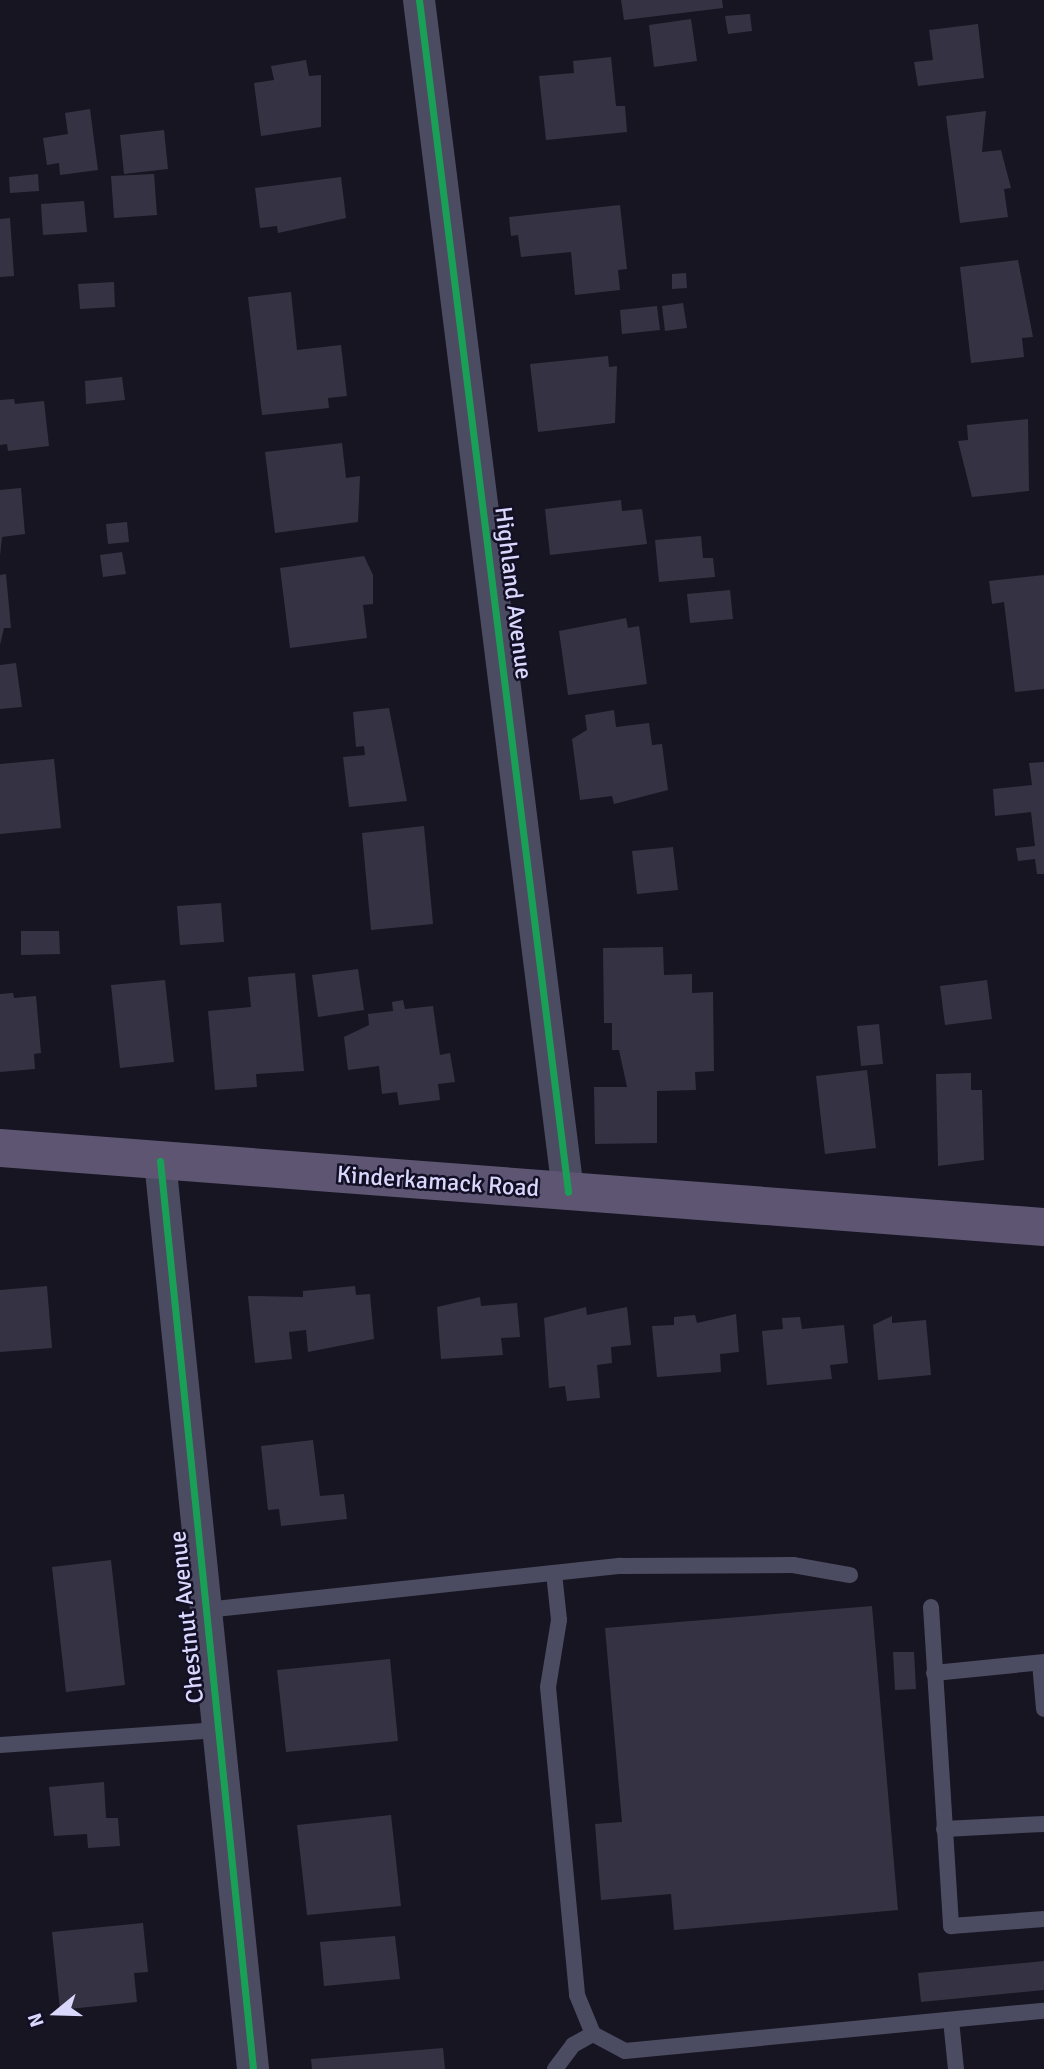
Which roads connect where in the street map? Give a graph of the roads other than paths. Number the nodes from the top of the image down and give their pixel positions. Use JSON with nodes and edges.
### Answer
{"nodes":[{"id":1,"x":419,"y":0,"type":"edge"},
{"id":2,"x":0,"y":1148,"type":"edge"},
{"id":3,"x":160,"y":1161,"type":"junction"},
{"id":4,"x":568,"y":1192,"type":"junction"},
{"id":5,"x":1044,"y":1227,"type":"edge"},
{"id":6,"x":554,"y":1573,"type":"junction"},
{"id":7,"x":850,"y":1575,"type":"dead end"},
{"id":8,"x":931,"y":1607,"type":"dead end"},
{"id":9,"x":206,"y":1610,"type":"junction"},
{"id":10,"x":1042,"y":1663,"type":"edge"},
{"id":11,"x":934,"y":1673,"type":"junction"},
{"id":12,"x":1044,"y":1709,"type":"edge"},
{"id":13,"x":218,"y":1730,"type":"junction"},
{"id":14,"x":0,"y":1745,"type":"edge"},
{"id":15,"x":1044,"y":1824,"type":"edge"},
{"id":16,"x":944,"y":1829,"type":"junction"},
{"id":17,"x":1044,"y":1919,"type":"edge"},
{"id":18,"x":1044,"y":2011,"type":"edge"},
{"id":19,"x":951,"y":2020,"type":"junction"},
{"id":20,"x":593,"y":2034,"type":"junction"},
{"id":21,"x":253,"y":2069,"type":"edge"},
{"id":22,"x":555,"y":2069,"type":"edge"},
{"id":23,"x":957,"y":2069,"type":"edge"}],
"edges":[{"from":1,"to":4,"type":"street","name":"Highland Avenue"},
{"from":2,"to":3,"type":"main road","name":"Kinderkamack Road"},
{"from":3,"to":4,"type":"main road","name":"Kinderkamack Road"},
{"from":3,"to":9,"type":"street","name":"Chestnut Avenue"},
{"from":4,"to":5,"type":"main road","name":"Kinderkamack Road"},
{"from":6,"to":7,"type":"lane"},
{"from":6,"to":9,"type":"lane"},
{"from":6,"to":20,"type":"lane"},
{"from":8,"to":11,"type":"lane"},
{"from":9,"to":13,"type":"street","name":"Chestnut Avenue"},
{"from":10,"to":11,"type":"lane"},
{"from":10,"to":12,"type":"lane"},
{"from":11,"to":16,"type":"lane"},
{"from":13,"to":14,"type":"lane"},
{"from":13,"to":21,"type":"street","name":"Chestnut Avenue"},
{"from":15,"to":16,"type":"lane"},
{"from":16,"to":17,"type":"lane"},
{"from":18,"to":19,"type":"lane"},
{"from":19,"to":20,"type":"lane"},
{"from":19,"to":23,"type":"lane"},
{"from":20,"to":22,"type":"lane"}]}
